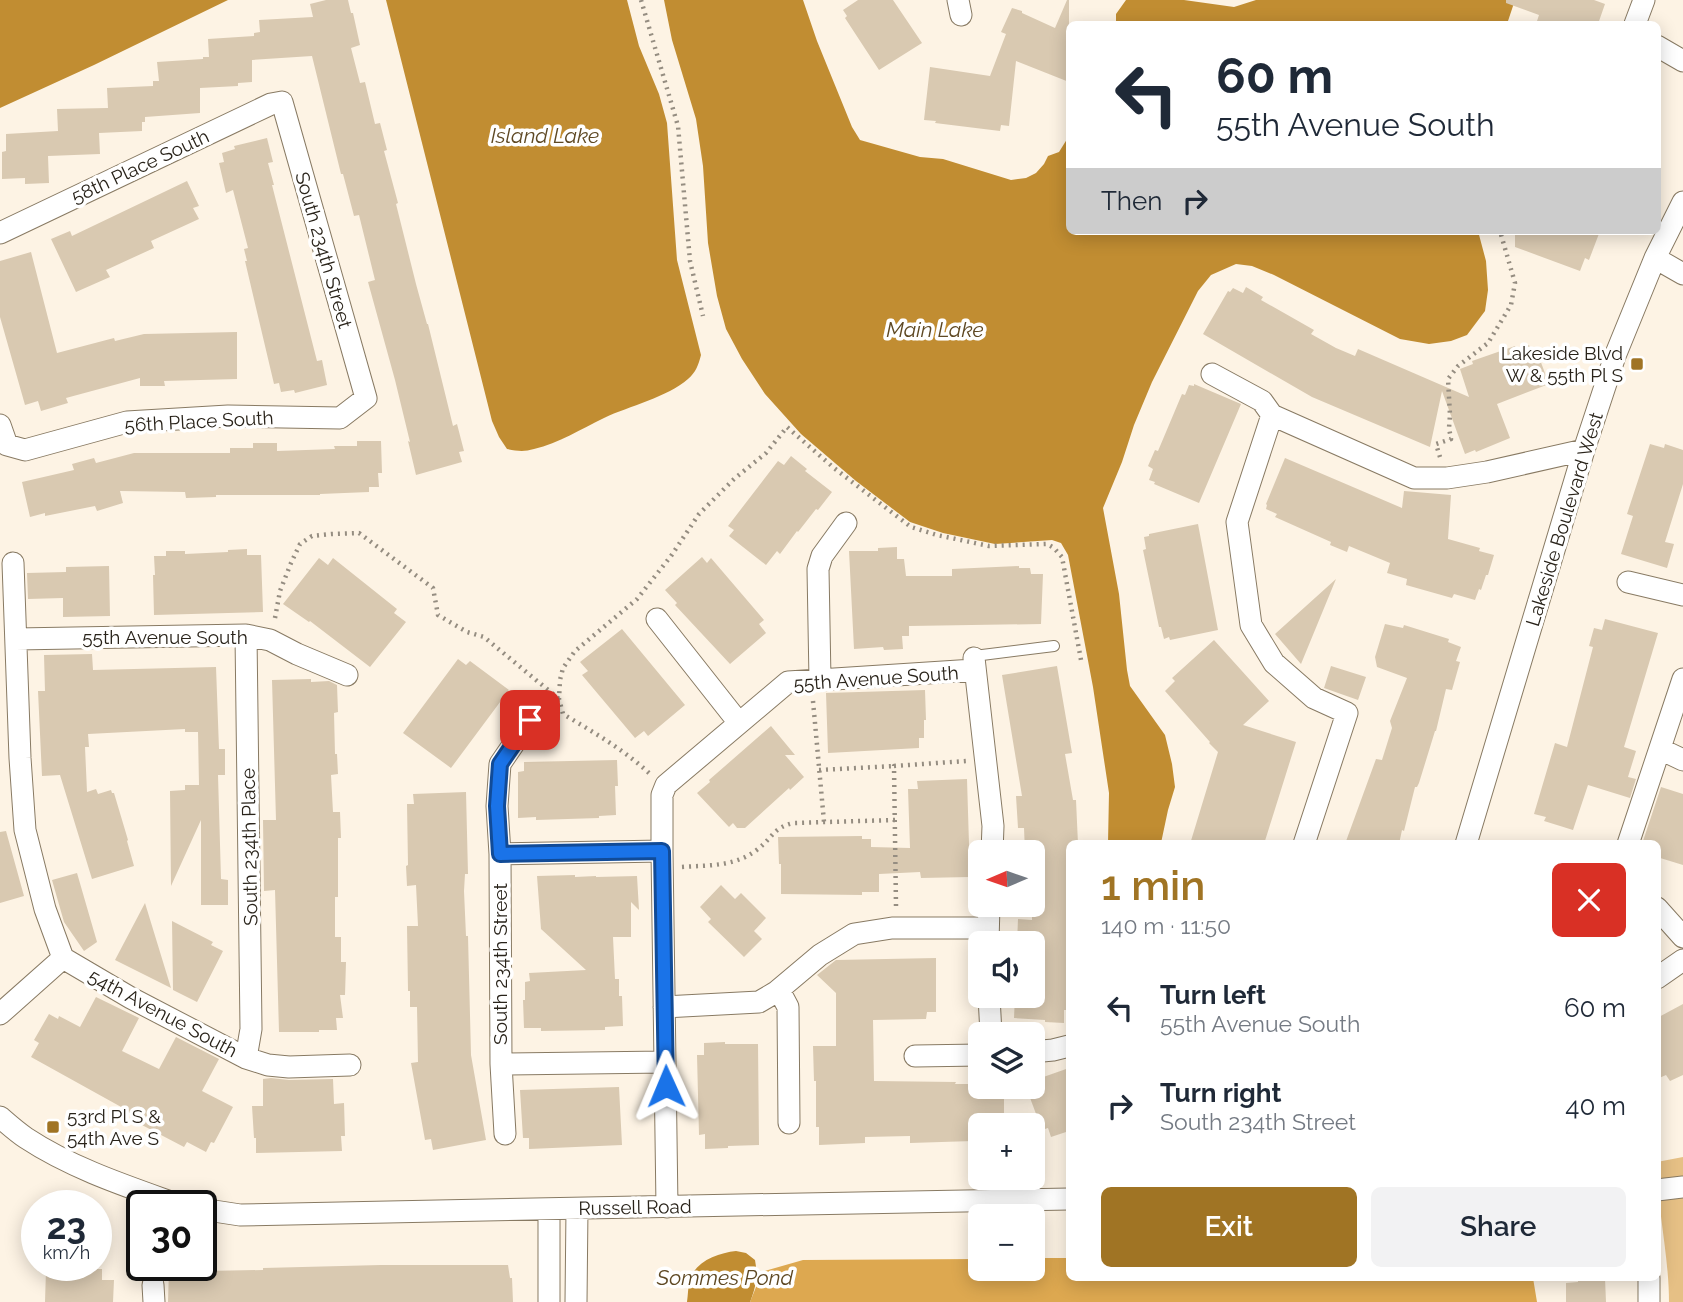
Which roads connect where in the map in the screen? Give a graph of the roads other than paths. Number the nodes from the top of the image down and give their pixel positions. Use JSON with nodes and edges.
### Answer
{"nodes":[{"id":1,"x":1644,"y":0,"type":"edge"},
{"id":2,"x":1636,"y":21,"type":"edge"},
{"id":3,"x":1661,"y":48,"type":"edge"},
{"id":4,"x":1683,"y":61,"type":"edge"},
{"id":5,"x":282,"y":102,"type":"joint"},
{"id":6,"x":1683,"y":202,"type":"edge"},
{"id":7,"x":0,"y":233,"type":"edge"},
{"id":8,"x":1655,"y":258,"type":"junction"},
{"id":9,"x":1683,"y":274,"type":"edge"},
{"id":10,"x":1212,"y":373,"type":"dead end"},
{"id":11,"x":366,"y":398,"type":"joint"},
{"id":12,"x":1272,"y":415,"type":"junction"},
{"id":13,"x":0,"y":425,"type":"edge"},
{"id":14,"x":1584,"y":450,"type":"junction"},
{"id":15,"x":846,"y":523,"type":"dead end"},
{"id":16,"x":13,"y":563,"type":"dead end"},
{"id":17,"x":1628,"y":582,"type":"dead end"},
{"id":18,"x":1683,"y":595,"type":"edge"},
{"id":19,"x":657,"y":619,"type":"dead end"},
{"id":20,"x":246,"y":635,"type":"junction"},
{"id":21,"x":16,"y":639,"type":"junction"},
{"id":22,"x":1054,"y":646,"type":"dead end"},
{"id":23,"x":974,"y":663,"type":"junction"},
{"id":24,"x":347,"y":675,"type":"dead end"},
{"id":25,"x":1683,"y":679,"type":"edge"},
{"id":26,"x":815,"y":680,"type":"junction"},
{"id":27,"x":530,"y":720,"type":"dead end"},
{"id":28,"x":739,"y":723,"type":"junction"},
{"id":29,"x":1660,"y":749,"type":"junction"},
{"id":30,"x":1683,"y":760,"type":"edge"},
{"id":31,"x":992,"y":840,"type":"edge"},
{"id":32,"x":1305,"y":840,"type":"edge"},
{"id":33,"x":1467,"y":840,"type":"edge"},
{"id":34,"x":1630,"y":840,"type":"edge"},
{"id":35,"x":500,"y":854,"type":"junction"},
{"id":36,"x":662,"y":860,"type":"junction"},
{"id":37,"x":1661,"y":912,"type":"edge"},
{"id":38,"x":968,"y":934,"type":"edge"},
{"id":39,"x":1683,"y":937,"type":"edge"},
{"id":40,"x":63,"y":958,"type":"junction"},
{"id":41,"x":1683,"y":960,"type":"edge"},
{"id":42,"x":1661,"y":975,"type":"edge"},
{"id":43,"x":779,"y":990,"type":"junction"},
{"id":44,"x":664,"y":1007,"type":"junction"},
{"id":45,"x":0,"y":1014,"type":"edge"},
{"id":46,"x":1066,"y":1047,"type":"edge"},
{"id":47,"x":1045,"y":1051,"type":"edge"},
{"id":48,"x":968,"y":1055,"type":"edge"},
{"id":49,"x":915,"y":1056,"type":"dead end"},
{"id":50,"x":246,"y":1058,"type":"junction"},
{"id":51,"x":665,"y":1062,"type":"junction"},
{"id":52,"x":501,"y":1064,"type":"junction"},
{"id":53,"x":349,"y":1065,"type":"dead end"},
{"id":54,"x":0,"y":1117,"type":"edge"},
{"id":55,"x":789,"y":1123,"type":"dead end"},
{"id":56,"x":505,"y":1134,"type":"dead end"},
{"id":57,"x":1683,"y":1187,"type":"edge"},
{"id":58,"x":138,"y":1190,"type":"edge"},
{"id":59,"x":1661,"y":1190,"type":"edge"},
{"id":60,"x":1066,"y":1199,"type":"edge"},
{"id":61,"x":667,"y":1207,"type":"junction"},
{"id":62,"x":549,"y":1209,"type":"junction"},
{"id":63,"x":577,"y":1209,"type":"junction"},
{"id":64,"x":217,"y":1211,"type":"edge"},
{"id":65,"x":1649,"y":1281,"type":"edge"},
{"id":66,"x":549,"y":1302,"type":"edge"},
{"id":67,"x":576,"y":1302,"type":"edge"},
{"id":68,"x":1649,"y":1302,"type":"edge"}],
"edges":[{"from":1,"to":2,"type":"street"},
{"from":3,"to":4,"type":"street"},
{"from":5,"to":7,"type":"street","name":"58th Place South"},
{"from":5,"to":11,"type":"street","name":"South 234th Street"},
{"from":6,"to":8,"type":"street","name":"Lakeside Boulevard West"},
{"from":8,"to":9,"type":"street"},
{"from":8,"to":14,"type":"street","name":"Lakeside Boulevard West"},
{"from":10,"to":12,"type":"street"},
{"from":11,"to":13,"type":"street","name":"56th Place South"},
{"from":12,"to":14,"type":"street"},
{"from":12,"to":32,"type":"street"},
{"from":14,"to":33,"type":"street","name":"Lakeside Boulevard West"},
{"from":15,"to":26,"type":"street"},
{"from":16,"to":21,"type":"street"},
{"from":17,"to":18,"type":"street"},
{"from":19,"to":28,"type":"street"},
{"from":20,"to":21,"type":"street","name":"55th Avenue South"},
{"from":20,"to":24,"type":"street","name":"55th Avenue South"},
{"from":20,"to":50,"type":"street","name":"South 234th Place"},
{"from":21,"to":40,"type":"street"},
{"from":22,"to":23,"type":"lane"},
{"from":23,"to":26,"type":"street","name":"55th Avenue South"},
{"from":23,"to":31,"type":"street"},
{"from":25,"to":29,"type":"street"},
{"from":26,"to":28,"type":"street","name":"55th Avenue South"},
{"from":27,"to":35,"type":"street","name":"South 234th Street"},
{"from":28,"to":36,"type":"street","name":"55th Avenue South"},
{"from":29,"to":30,"type":"street"},
{"from":29,"to":34,"type":"street"},
{"from":35,"to":36,"type":"street"},
{"from":35,"to":52,"type":"street","name":"South 234th Street"},
{"from":36,"to":44,"type":"street"},
{"from":37,"to":39,"type":"street"},
{"from":38,"to":43,"type":"street"},
{"from":40,"to":45,"type":"street"},
{"from":40,"to":50,"type":"street","name":"54th Avenue South"},
{"from":41,"to":42,"type":"street"},
{"from":43,"to":44,"type":"street"},
{"from":43,"to":55,"type":"street"},
{"from":44,"to":51,"type":"street"},
{"from":46,"to":47,"type":"street"},
{"from":48,"to":49,"type":"street"},
{"from":50,"to":53,"type":"street","name":"54th Avenue South"},
{"from":51,"to":52,"type":"street"},
{"from":51,"to":61,"type":"street"},
{"from":52,"to":56,"type":"street","name":"South 234th Street"},
{"from":54,"to":58,"type":"street"},
{"from":57,"to":59,"type":"street"},
{"from":60,"to":61,"type":"street","name":"Russell Road"},
{"from":61,"to":63,"type":"street","name":"Russell Road"},
{"from":62,"to":63,"type":"street","name":"Russell Road"},
{"from":62,"to":64,"type":"street","name":"Russell Road"},
{"from":62,"to":66,"type":"street"},
{"from":63,"to":67,"type":"street"},
{"from":65,"to":68,"type":"street"}]}
